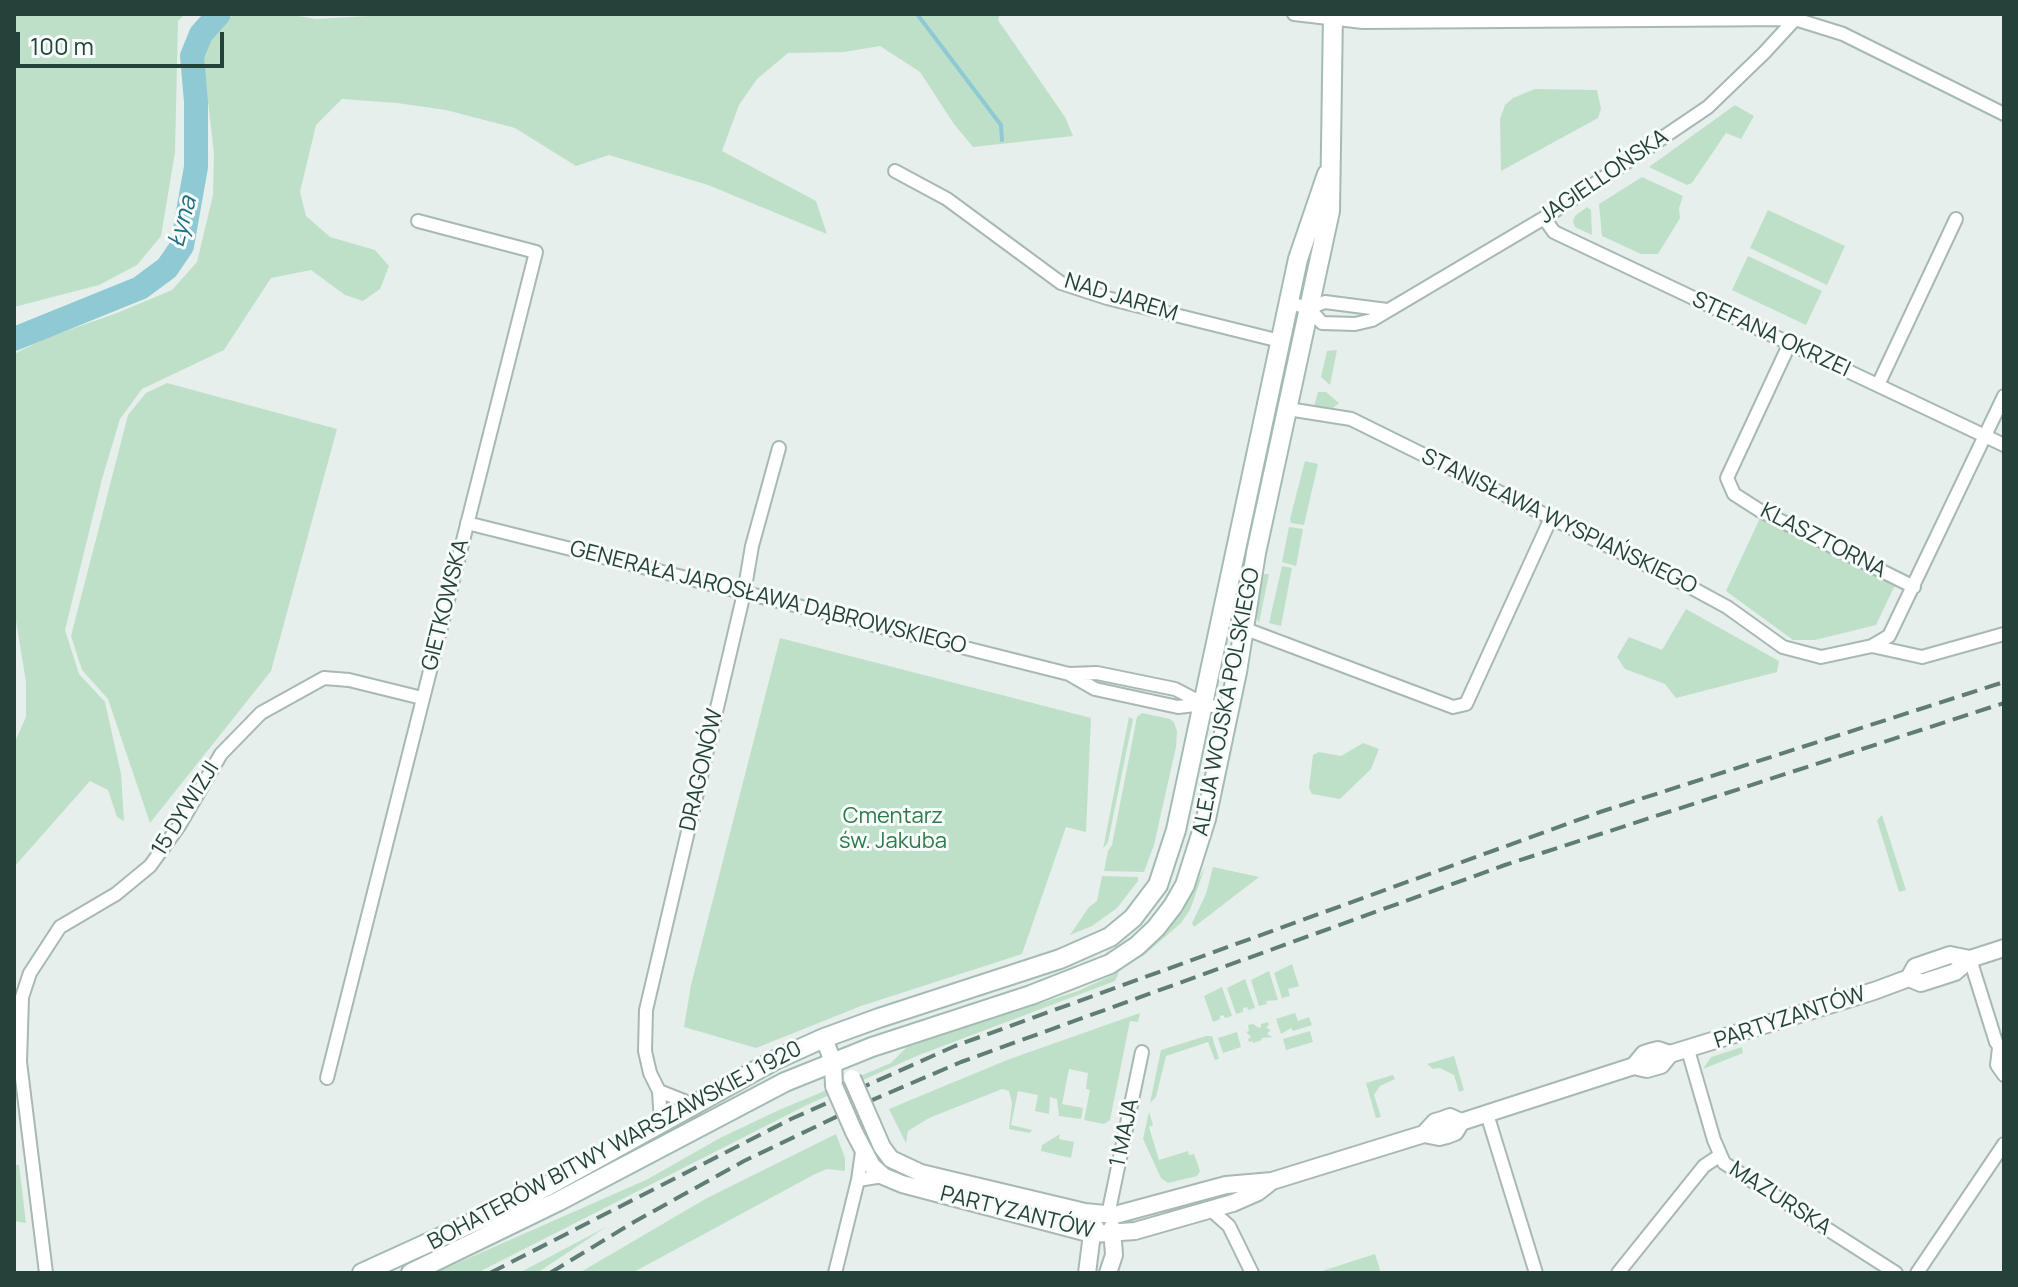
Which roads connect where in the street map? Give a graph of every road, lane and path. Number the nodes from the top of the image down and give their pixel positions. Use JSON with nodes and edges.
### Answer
{"nodes":[{"id":1,"x":1294,"y":14,"type":"edge"},
{"id":2,"x":1333,"y":16,"type":"edge"},
{"id":3,"x":1797,"y":16,"type":"edge"},
{"id":4,"x":1635,"y":17,"type":"edge"},
{"id":5,"x":2004,"y":114,"type":"edge"},
{"id":6,"x":1330,"y":168,"type":"junction"},
{"id":7,"x":895,"y":171,"type":"dead end"},
{"id":8,"x":1544,"y":218,"type":"junction"},
{"id":9,"x":1956,"y":219,"type":"dead end"},
{"id":10,"x":418,"y":221,"type":"dead end"},
{"id":11,"x":1289,"y":303,"type":"junction"},
{"id":12,"x":1309,"y":308,"type":"junction"},
{"id":13,"x":1387,"y":310,"type":"junction"},
{"id":14,"x":1280,"y":341,"type":"junction"},
{"id":15,"x":1789,"y":345,"type":"junction"},
{"id":16,"x":1878,"y":385,"type":"junction"},
{"id":17,"x":2004,"y":396,"type":"edge"},
{"id":18,"x":1288,"y":409,"type":"junction"},
{"id":19,"x":1984,"y":436,"type":"junction"},
{"id":20,"x":2004,"y":445,"type":"edge"},
{"id":21,"x":779,"y":448,"type":"dead end"},
{"id":22,"x":1551,"y":518,"type":"junction"},
{"id":23,"x":467,"y":523,"type":"junction"},
{"id":24,"x":1914,"y":587,"type":"junction"},
{"id":25,"x":744,"y":593,"type":"junction"},
{"id":26,"x":1243,"y":628,"type":"junction"},
{"id":27,"x":2004,"y":634,"type":"edge"},
{"id":28,"x":1872,"y":646,"type":"junction"},
{"id":29,"x":422,"y":698,"type":"junction"},
{"id":30,"x":1204,"y":704,"type":"junction"},
{"id":31,"x":1229,"y":710,"type":"junction"},
{"id":32,"x":2004,"y":948,"type":"edge"},
{"id":33,"x":1970,"y":959,"type":"junction"},
{"id":34,"x":824,"y":1038,"type":"junction"},
{"id":35,"x":1688,"y":1050,"type":"junction"},
{"id":36,"x":2002,"y":1050,"type":"edge"},
{"id":37,"x":1142,"y":1052,"type":"dead end"},
{"id":38,"x":833,"y":1062,"type":"junction"},
{"id":39,"x":2004,"y":1075,"type":"edge"},
{"id":40,"x":327,"y":1078,"type":"dead end"},
{"id":41,"x":659,"y":1091,"type":"junction"},
{"id":42,"x":694,"y":1105,"type":"junction"},
{"id":43,"x":1487,"y":1114,"type":"junction"},
{"id":44,"x":661,"y":1123,"type":"junction"},
{"id":45,"x":2004,"y":1144,"type":"edge"},
{"id":46,"x":862,"y":1152,"type":"junction"},
{"id":47,"x":1719,"y":1156,"type":"junction"},
{"id":48,"x":883,"y":1176,"type":"junction"},
{"id":49,"x":858,"y":1180,"type":"junction"},
{"id":50,"x":1272,"y":1181,"type":"junction"},
{"id":51,"x":1233,"y":1203,"type":"junction"},
{"id":52,"x":1211,"y":1210,"type":"junction"},
{"id":53,"x":1108,"y":1215,"type":"junction"},
{"id":54,"x":1229,"y":1226,"type":"junction"},
{"id":55,"x":1092,"y":1234,"type":"junction"},
{"id":56,"x":1113,"y":1235,"type":"junction"},
{"id":57,"x":46,"y":1273,"type":"edge"},
{"id":58,"x":362,"y":1273,"type":"edge"},
{"id":59,"x":411,"y":1273,"type":"edge"},
{"id":60,"x":835,"y":1273,"type":"edge"},
{"id":61,"x":1087,"y":1273,"type":"edge"},
{"id":62,"x":1108,"y":1273,"type":"edge"},
{"id":63,"x":1252,"y":1273,"type":"edge"},
{"id":64,"x":1536,"y":1273,"type":"edge"},
{"id":65,"x":1618,"y":1273,"type":"edge"},
{"id":66,"x":1896,"y":1273,"type":"edge"},
{"id":67,"x":1917,"y":1273,"type":"edge"}],
"edges":[{"from":1,"to":2,"type":"street"},
{"from":2,"to":4,"type":"street"},
{"from":2,"to":6,"type":"main road","name":"ALEJA WOJSKA POLSKIEGO"},
{"from":3,"to":4,"type":"street"},
{"from":3,"to":5,"type":"street"},
{"from":3,"to":8,"type":"street","name":"JAGIELLOŃSKA"},
{"from":6,"to":11,"type":"main road","name":"ALEJA WOJSKA POLSKIEGO"},
{"from":6,"to":12,"type":"main road","name":"ALEJA WOJSKA POLSKIEGO"},
{"from":7,"to":14,"type":"street","name":"NAD JAREM"},
{"from":8,"to":13,"type":"street","name":"JAGIELLOŃSKA"},
{"from":8,"to":15,"type":"street","name":"STEFANA OKRZEI"},
{"from":9,"to":16,"type":"street"},
{"from":10,"to":23,"type":"street","name":"GIETKOWSKA"},
{"from":11,"to":12,"type":"street","name":"JAGIELLOŃSKA"},
{"from":11,"to":14,"type":"main road","name":"ALEJA WOJSKA POLSKIEGO"},
{"from":12,"to":13,"type":"street","name":"JAGIELLOŃSKA"},
{"from":12,"to":13,"type":"street","name":"JAGIELLOŃSKA"},
{"from":12,"to":18,"type":"main road","name":"ALEJA WOJSKA POLSKIEGO"},
{"from":14,"to":30,"type":"main road","name":"ALEJA WOJSKA POLSKIEGO"},
{"from":15,"to":16,"type":"street","name":"STEFANA OKRZEI"},
{"from":15,"to":24,"type":"street","name":"KLASZTORNA"},
{"from":16,"to":19,"type":"street","name":"STEFANA OKRZEI"},
{"from":17,"to":19,"type":"street"},
{"from":18,"to":22,"type":"street","name":"STANISŁAWA WYSPIAŃSKIEGO"},
{"from":18,"to":26,"type":"main road","name":"ALEJA WOJSKA POLSKIEGO"},
{"from":19,"to":20,"type":"street","name":"STEFANA OKRZEI"},
{"from":19,"to":24,"type":"street"},
{"from":21,"to":25,"type":"street","name":"DRAGONÓW"},
{"from":22,"to":26,"type":"street"},
{"from":22,"to":28,"type":"street","name":"STANISŁAWA WYSPIAŃSKIEGO"},
{"from":23,"to":25,"type":"street","name":"GENERAŁA JAROSŁAWA DĄBROWSKIEGO"},
{"from":23,"to":29,"type":"street","name":"GIETKOWSKA"},
{"from":24,"to":28,"type":"street"},
{"from":25,"to":30,"type":"street","name":"GENERAŁA JAROSŁAWA DĄBROWSKIEGO"},
{"from":25,"to":41,"type":"street","name":"DRAGONÓW"},
{"from":26,"to":31,"type":"main road","name":"ALEJA WOJSKA POLSKIEGO"},
{"from":27,"to":28,"type":"street"},
{"from":29,"to":40,"type":"street","name":"GIETKOWSKA"},
{"from":29,"to":57,"type":"street","name":"15 DYWIZJI"},
{"from":30,"to":31,"type":"street","name":"GENERAŁA JAROSŁAWA DĄBROWSKIEGO"},
{"from":30,"to":34,"type":"main road","name":"ALEJA WOJSKA POLSKIEGO"},
{"from":31,"to":38,"type":"main road","name":"ALEJA WOJSKA POLSKIEGO"},
{"from":32,"to":33,"type":"street","name":"PARTYZANTÓW"},
{"from":33,"to":35,"type":"street","name":"PARTYZANTÓW"},
{"from":33,"to":36,"type":"street"},
{"from":34,"to":38,"type":"street","name":"PARTYZANTÓW"},
{"from":34,"to":42,"type":"main road","name":"BOHATERÓW BITWY WARSZAWSKIEJ 1920"},
{"from":35,"to":43,"type":"street","name":"PARTYZANTÓW"},
{"from":35,"to":47,"type":"street","name":"MAZURSKA"},
{"from":36,"to":39,"type":"street"},
{"from":37,"to":53,"type":"street","name":"1 MAJA"},
{"from":38,"to":46,"type":"street","name":"PARTYZANTÓW","bridge":true},
{"from":38,"to":53,"type":"street","name":"PARTYZANTÓW","bridge":true},
{"from":38,"to":59,"type":"main road","name":"BOHATERÓW BITWY WARSZAWSKIEJ 1920"},
{"from":41,"to":42,"type":"street"},
{"from":41,"to":44,"type":"street","name":"DRAGONÓW"},
{"from":42,"to":44,"type":"main road","name":"BOHATERÓW BITWY WARSZAWSKIEJ 1920"},
{"from":43,"to":50,"type":"street","name":"PARTYZANTÓW"},
{"from":43,"to":64,"type":"street"},
{"from":44,"to":58,"type":"main road","name":"BOHATERÓW BITWY WARSZAWSKIEJ 1920"},
{"from":45,"to":67,"type":"street"},
{"from":46,"to":48,"type":"street","name":"PARTYZANTÓW"},
{"from":46,"to":49,"type":"street"},
{"from":47,"to":65,"type":"street"},
{"from":47,"to":66,"type":"street","name":"MAZURSKA"},
{"from":48,"to":49,"type":"street"},
{"from":48,"to":55,"type":"street","name":"PARTYZANTÓW"},
{"from":49,"to":60,"type":"street"},
{"from":50,"to":51,"type":"street","name":"PARTYZANTÓW"},
{"from":50,"to":53,"type":"street","name":"PARTYZANTÓW"},
{"from":51,"to":52,"type":"street","name":"PARTYZANTÓW"},
{"from":51,"to":54,"type":"street"},
{"from":52,"to":54,"type":"street"},
{"from":52,"to":56,"type":"street","name":"PARTYZANTÓW"},
{"from":53,"to":55,"type":"street","name":"1 MAJA"},
{"from":53,"to":56,"type":"street","name":"1 MAJA"},
{"from":54,"to":63,"type":"street"},
{"from":55,"to":56,"type":"street","name":"PARTYZANTÓW"},
{"from":55,"to":61,"type":"street"},
{"from":56,"to":62,"type":"street","name":"1 MAJA"}]}
